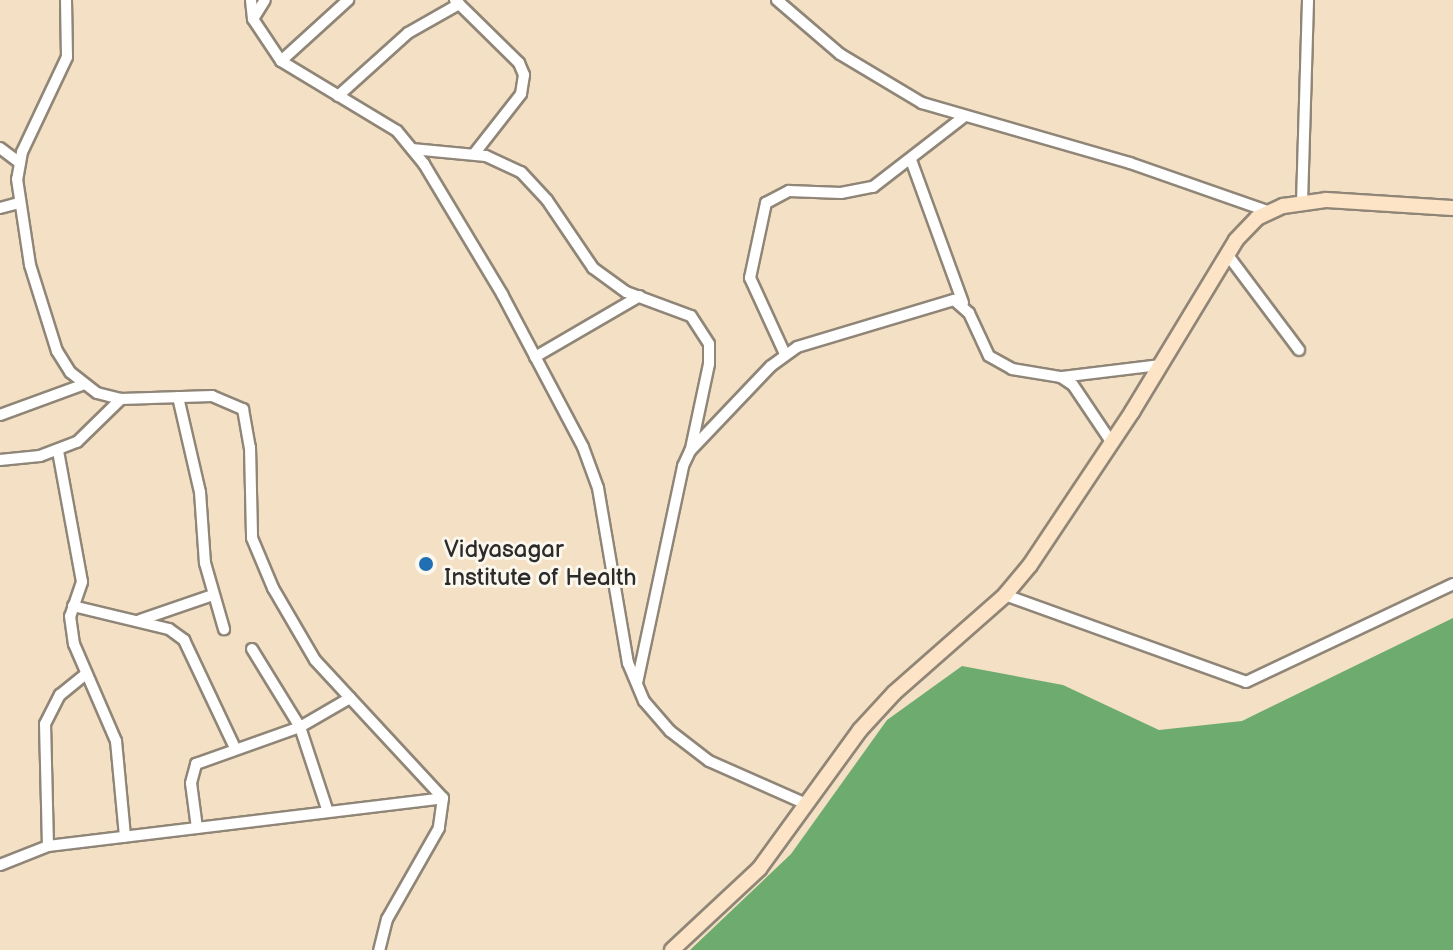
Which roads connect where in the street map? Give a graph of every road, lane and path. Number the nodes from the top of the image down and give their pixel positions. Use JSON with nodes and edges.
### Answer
{"nodes":[{"id":1,"x":66,"y":0,"type":"edge"},
{"id":2,"x":251,"y":0,"type":"edge"},
{"id":3,"x":265,"y":0,"type":"edge"},
{"id":4,"x":348,"y":0,"type":"edge"},
{"id":5,"x":777,"y":0,"type":"edge"},
{"id":6,"x":1308,"y":0,"type":"edge"},
{"id":7,"x":457,"y":2,"type":"edge"},
{"id":8,"x":253,"y":19,"type":"junction"},
{"id":9,"x":281,"y":61,"type":"junction"},
{"id":10,"x":338,"y":96,"type":"junction"},
{"id":11,"x":965,"y":116,"type":"junction"},
{"id":12,"x":0,"y":148,"type":"edge"},
{"id":13,"x":412,"y":149,"type":"junction"},
{"id":14,"x":474,"y":154,"type":"junction"},
{"id":15,"x":911,"y":160,"type":"junction"},
{"id":16,"x":20,"y":163,"type":"junction"},
{"id":17,"x":19,"y":203,"type":"junction"},
{"id":18,"x":1302,"y":203,"type":"junction"},
{"id":19,"x":0,"y":208,"type":"edge"},
{"id":20,"x":1453,"y":208,"type":"edge"},
{"id":21,"x":1270,"y":212,"type":"junction"},
{"id":22,"x":1227,"y":254,"type":"junction"},
{"id":23,"x":640,"y":296,"type":"junction"},
{"id":24,"x":963,"y":303,"type":"junction"},
{"id":25,"x":1299,"y":350,"type":"dead end"},
{"id":26,"x":785,"y":354,"type":"junction"},
{"id":27,"x":535,"y":357,"type":"junction"},
{"id":28,"x":1160,"y":365,"type":"junction"},
{"id":29,"x":1061,"y":377,"type":"junction"},
{"id":30,"x":82,"y":385,"type":"junction"},
{"id":31,"x":178,"y":397,"type":"junction"},
{"id":32,"x":121,"y":399,"type":"junction"},
{"id":33,"x":0,"y":415,"type":"edge"},
{"id":34,"x":1112,"y":443,"type":"junction"},
{"id":35,"x":58,"y":451,"type":"junction"},
{"id":36,"x":690,"y":451,"type":"junction"},
{"id":37,"x":0,"y":460,"type":"edge"},
{"id":38,"x":1453,"y":584,"type":"edge"},
{"id":39,"x":213,"y":595,"type":"junction"},
{"id":40,"x":1005,"y":595,"type":"junction"},
{"id":41,"x":73,"y":606,"type":"junction"},
{"id":42,"x":137,"y":621,"type":"junction"},
{"id":43,"x":224,"y":629,"type":"dead end"},
{"id":44,"x":252,"y":649,"type":"dead end"},
{"id":45,"x":86,"y":674,"type":"junction"},
{"id":46,"x":637,"y":685,"type":"junction"},
{"id":47,"x":350,"y":698,"type":"junction"},
{"id":48,"x":300,"y":727,"type":"junction"},
{"id":49,"x":235,"y":748,"type":"junction"},
{"id":50,"x":443,"y":798,"type":"junction"},
{"id":51,"x":806,"y":804,"type":"junction"},
{"id":52,"x":328,"y":812,"type":"junction"},
{"id":53,"x":197,"y":828,"type":"junction"},
{"id":54,"x":125,"y":837,"type":"junction"},
{"id":55,"x":48,"y":846,"type":"junction"},
{"id":56,"x":0,"y":865,"type":"edge"},
{"id":57,"x":379,"y":950,"type":"edge"},
{"id":58,"x":672,"y":950,"type":"edge"}],
"edges":[{"from":1,"to":16,"type":"street"},
{"from":2,"to":8,"type":"street"},
{"from":3,"to":8,"type":"street"},
{"from":4,"to":9,"type":"street"},
{"from":5,"to":11,"type":"street"},
{"from":6,"to":18,"type":"street"},
{"from":7,"to":10,"type":"street"},
{"from":7,"to":14,"type":"street"},
{"from":8,"to":9,"type":"street"},
{"from":9,"to":10,"type":"street"},
{"from":10,"to":13,"type":"street"},
{"from":11,"to":15,"type":"street"},
{"from":11,"to":21,"type":"street"},
{"from":12,"to":16,"type":"street"},
{"from":13,"to":14,"type":"street"},
{"from":13,"to":27,"type":"street"},
{"from":14,"to":23,"type":"street"},
{"from":15,"to":24,"type":"street"},
{"from":15,"to":26,"type":"street"},
{"from":16,"to":17,"type":"street"},
{"from":17,"to":19,"type":"street"},
{"from":17,"to":30,"type":"street"},
{"from":18,"to":20,"type":"main road"},
{"from":18,"to":21,"type":"main road"},
{"from":21,"to":22,"type":"main road"},
{"from":22,"to":25,"type":"street"},
{"from":22,"to":28,"type":"main road"},
{"from":23,"to":27,"type":"street"},
{"from":23,"to":36,"type":"street"},
{"from":24,"to":26,"type":"street"},
{"from":24,"to":29,"type":"street"},
{"from":26,"to":36,"type":"street"},
{"from":27,"to":46,"type":"street"},
{"from":28,"to":29,"type":"street"},
{"from":28,"to":34,"type":"main road"},
{"from":29,"to":34,"type":"street"},
{"from":30,"to":32,"type":"street"},
{"from":30,"to":33,"type":"street"},
{"from":31,"to":32,"type":"street"},
{"from":31,"to":39,"type":"street"},
{"from":31,"to":47,"type":"street"},
{"from":32,"to":35,"type":"street"},
{"from":34,"to":40,"type":"main road"},
{"from":35,"to":37,"type":"street"},
{"from":35,"to":41,"type":"street"},
{"from":36,"to":46,"type":"street"},
{"from":38,"to":40,"type":"street"},
{"from":39,"to":42,"type":"street"},
{"from":39,"to":43,"type":"street"},
{"from":40,"to":51,"type":"main road"},
{"from":41,"to":42,"type":"street"},
{"from":41,"to":45,"type":"street"},
{"from":42,"to":49,"type":"street"},
{"from":44,"to":48,"type":"street"},
{"from":45,"to":54,"type":"street"},
{"from":45,"to":55,"type":"street"},
{"from":46,"to":51,"type":"street"},
{"from":47,"to":48,"type":"street"},
{"from":47,"to":50,"type":"street"},
{"from":48,"to":49,"type":"street"},
{"from":48,"to":52,"type":"street"},
{"from":49,"to":53,"type":"street"},
{"from":50,"to":52,"type":"street"},
{"from":50,"to":57,"type":"street"},
{"from":51,"to":58,"type":"main road"},
{"from":52,"to":53,"type":"street"},
{"from":53,"to":54,"type":"street"},
{"from":54,"to":55,"type":"street"},
{"from":55,"to":56,"type":"street"}]}
